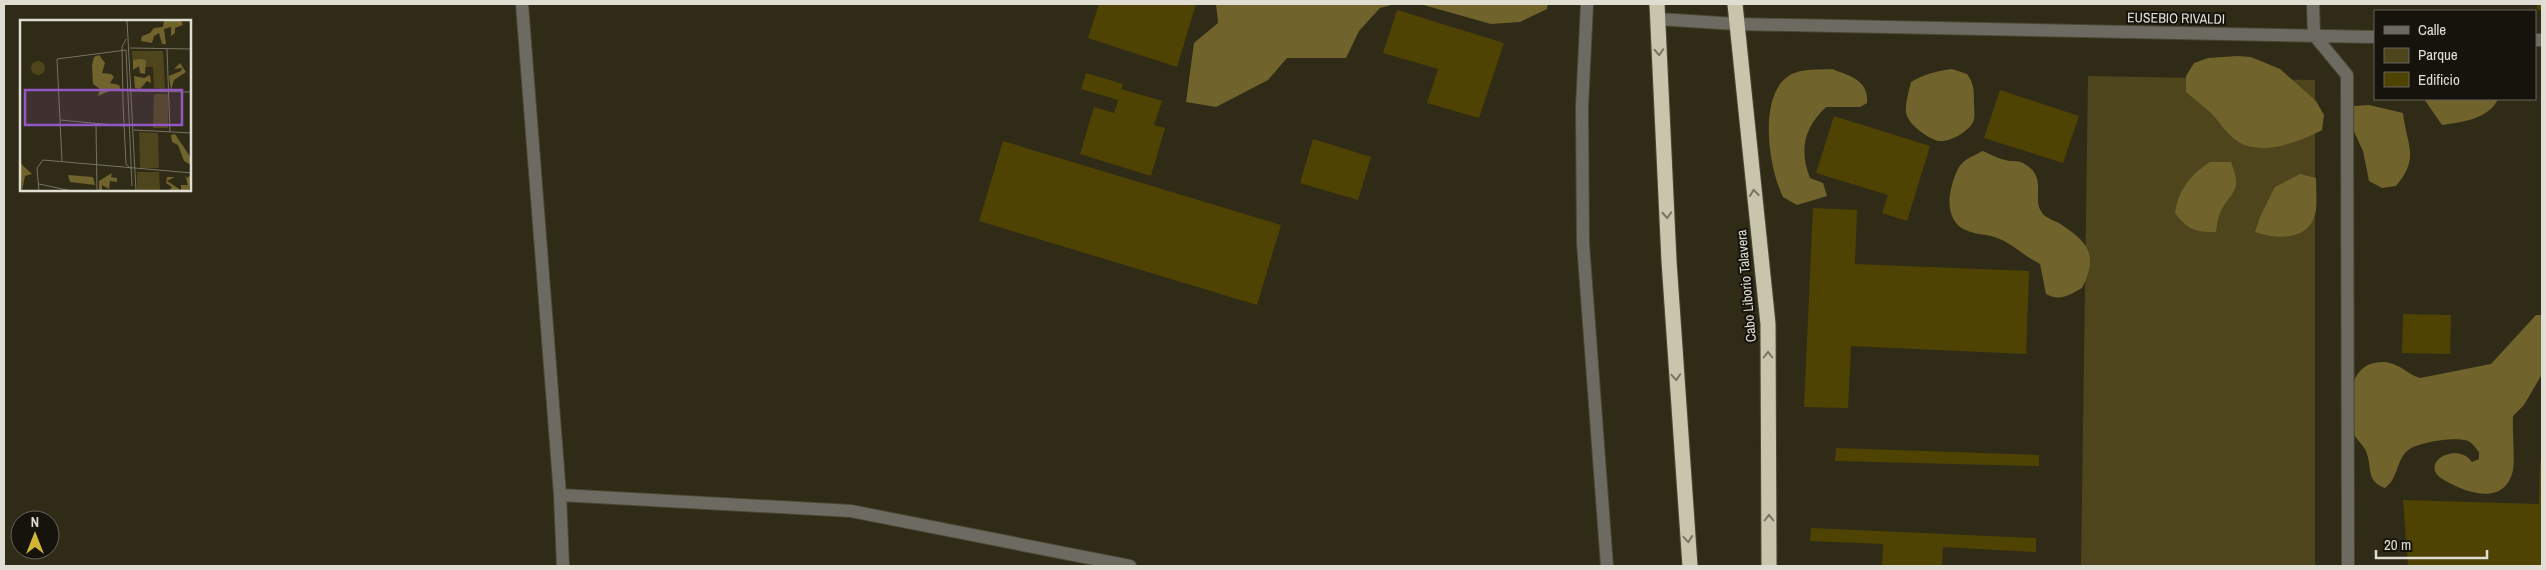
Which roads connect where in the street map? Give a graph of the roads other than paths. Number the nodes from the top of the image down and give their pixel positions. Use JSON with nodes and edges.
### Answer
{"nodes":[{"id":1,"x":522,"y":4,"type":"edge"},
{"id":2,"x":1587,"y":4,"type":"edge"},
{"id":3,"x":1657,"y":4,"type":"edge"},
{"id":4,"x":1735,"y":4,"type":"edge"},
{"id":5,"x":2314,"y":4,"type":"edge"},
{"id":6,"x":1658,"y":19,"type":"junction"},
{"id":7,"x":1736,"y":24,"type":"junction"},
{"id":8,"x":2314,"y":35,"type":"junction"},
{"id":9,"x":2374,"y":37,"type":"edge"},
{"id":10,"x":560,"y":495,"type":"junction"},
{"id":11,"x":563,"y":566,"type":"edge"},
{"id":12,"x":1130,"y":566,"type":"edge"},
{"id":13,"x":1607,"y":566,"type":"edge"},
{"id":14,"x":1690,"y":566,"type":"edge"},
{"id":15,"x":1769,"y":566,"type":"edge"},
{"id":16,"x":2348,"y":566,"type":"edge"}],
"edges":[{"from":1,"to":10,"type":"street"},
{"from":2,"to":13,"type":"street"},
{"from":3,"to":6,"type":"highway"},
{"from":4,"to":7,"type":"highway","name":"Cabo Liborio Talavera"},
{"from":5,"to":8,"type":"street"},
{"from":6,"to":7,"type":"street","name":"EUSEBIO RIVALDI"},
{"from":6,"to":14,"type":"highway","one_way":true},
{"from":7,"to":8,"type":"street","name":"EUSEBIO RIVALDI"},
{"from":15,"to":7,"type":"highway","name":"Cabo Liborio Talavera","one_way":true},
{"from":8,"to":9,"type":"street","name":"EUSEBIO RIVALDI"},
{"from":8,"to":16,"type":"street"},
{"from":10,"to":11,"type":"street"},
{"from":10,"to":12,"type":"street"}]}
